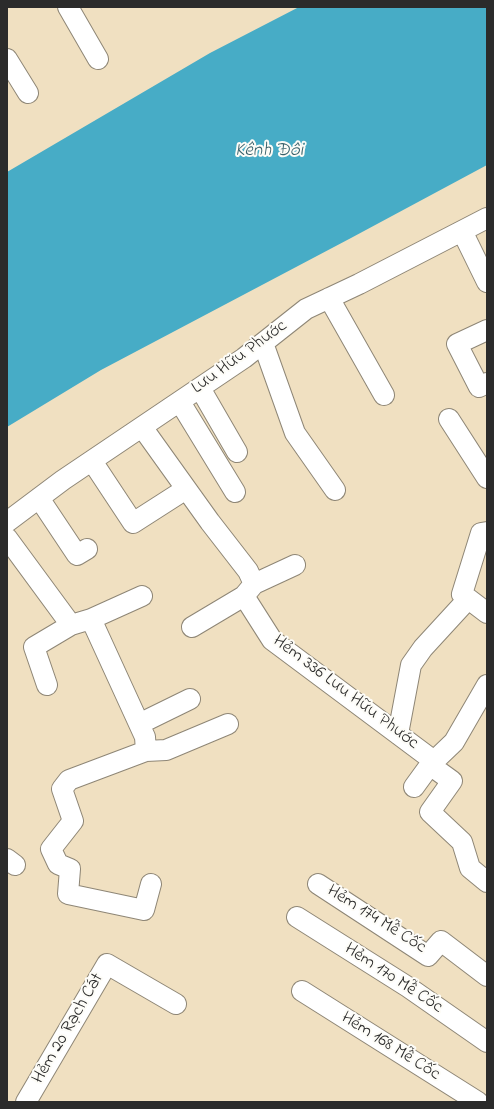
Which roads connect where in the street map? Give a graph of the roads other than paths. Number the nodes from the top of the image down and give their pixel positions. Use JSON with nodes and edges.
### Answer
{"nodes":[{"id":1,"x":68,"y":7,"type":"edge"},
{"id":2,"x":7,"y":59,"type":"edge"},
{"id":3,"x":98,"y":59,"type":"dead end"},
{"id":4,"x":28,"y":93,"type":"dead end"},
{"id":5,"x":487,"y":218,"type":"edge"},
{"id":6,"x":462,"y":231,"type":"junction"},
{"id":7,"x":487,"y":282,"type":"edge"},
{"id":8,"x":329,"y":298,"type":"junction"},
{"id":9,"x":487,"y":330,"type":"edge"},
{"id":10,"x":263,"y":344,"type":"junction"},
{"id":11,"x":487,"y":383,"type":"edge"},
{"id":12,"x":200,"y":388,"type":"junction"},
{"id":13,"x":384,"y":395,"type":"dead end"},
{"id":14,"x":180,"y":402,"type":"junction"},
{"id":15,"x":449,"y":419,"type":"dead end"},
{"id":16,"x":142,"y":427,"type":"junction"},
{"id":17,"x":237,"y":452,"type":"dead end"},
{"id":18,"x":92,"y":461,"type":"junction"},
{"id":19,"x":487,"y":478,"type":"edge"},
{"id":20,"x":186,"y":489,"type":"junction"},
{"id":21,"x":336,"y":490,"type":"dead end"},
{"id":22,"x":235,"y":492,"type":"dead end"},
{"id":23,"x":39,"y":498,"type":"junction"},
{"id":24,"x":7,"y":522,"type":"edge"},
{"id":25,"x":487,"y":532,"type":"edge"},
{"id":26,"x":7,"y":538,"type":"edge"},
{"id":27,"x":87,"y":549,"type":"dead end"},
{"id":28,"x":295,"y":565,"type":"dead end"},
{"id":29,"x":249,"y":590,"type":"junction"},
{"id":30,"x":142,"y":596,"type":"dead end"},
{"id":31,"x":468,"y":599,"type":"junction"},
{"id":32,"x":487,"y":613,"type":"edge"},
{"id":33,"x":91,"y":619,"type":"junction"},
{"id":34,"x":71,"y":625,"type":"junction"},
{"id":35,"x":192,"y":627,"type":"dead end"},
{"id":36,"x":47,"y":685,"type":"dead end"},
{"id":37,"x":487,"y":685,"type":"edge"},
{"id":38,"x":190,"y":699,"type":"dead end"},
{"id":39,"x":139,"y":724,"type":"junction"},
{"id":40,"x":228,"y":724,"type":"dead end"},
{"id":41,"x":398,"y":734,"type":"junction"},
{"id":42,"x":146,"y":751,"type":"junction"},
{"id":43,"x":432,"y":763,"type":"junction"},
{"id":44,"x":414,"y":787,"type":"dead end"},
{"id":45,"x":487,"y":882,"type":"edge"},
{"id":46,"x":151,"y":884,"type":"dead end"},
{"id":47,"x":318,"y":884,"type":"dead end"},
{"id":48,"x":297,"y":917,"type":"dead end"},
{"id":49,"x":487,"y":976,"type":"edge"},
{"id":50,"x":302,"y":991,"type":"dead end"},
{"id":51,"x":176,"y":1004,"type":"dead end"},
{"id":52,"x":487,"y":1042,"type":"edge"},
{"id":53,"x":487,"y":1096,"type":"edge"},
{"id":54,"x":26,"y":1102,"type":"edge"},
{"id":55,"x":478,"y":1102,"type":"edge"},
{"id":56,"x":483,"y":1102,"type":"edge"}],
"edges":[{"from":1,"to":3,"type":"street"},
{"from":2,"to":4,"type":"street"},
{"from":5,"to":6,"type":"street","name":"Lưu Hữu Phước"},
{"from":6,"to":7,"type":"street"},
{"from":6,"to":8,"type":"street","name":"Lưu Hữu Phước"},
{"from":8,"to":10,"type":"street","name":"Lưu Hữu Phước"},
{"from":8,"to":13,"type":"street"},
{"from":9,"to":11,"type":"street"},
{"from":10,"to":12,"type":"street","name":"Lưu Hữu Phước"},
{"from":10,"to":21,"type":"street"},
{"from":12,"to":14,"type":"street","name":"Lưu Hữu Phước"},
{"from":12,"to":17,"type":"street"},
{"from":14,"to":16,"type":"street","name":"Lưu Hữu Phước"},
{"from":14,"to":22,"type":"street"},
{"from":15,"to":19,"type":"street"},
{"from":16,"to":18,"type":"street","name":"Lưu Hữu Phước"},
{"from":16,"to":20,"type":"street","name":"Hẻm 336 Lưu Hữu Phước"},
{"from":18,"to":20,"type":"street"},
{"from":18,"to":23,"type":"street","name":"Lưu Hữu Phước"},
{"from":20,"to":29,"type":"street","name":"Hẻm 336 Lưu Hữu Phước"},
{"from":23,"to":24,"type":"street","name":"Lưu Hữu Phước"},
{"from":23,"to":27,"type":"street"},
{"from":25,"to":31,"type":"street"},
{"from":26,"to":34,"type":"street"},
{"from":28,"to":29,"type":"street"},
{"from":29,"to":35,"type":"street"},
{"from":29,"to":41,"type":"street","name":"Hẻm 336 Lưu Hữu Phước"},
{"from":30,"to":33,"type":"street"},
{"from":31,"to":32,"type":"street"},
{"from":31,"to":41,"type":"street"},
{"from":33,"to":34,"type":"street"},
{"from":33,"to":39,"type":"street"},
{"from":34,"to":36,"type":"street"},
{"from":37,"to":43,"type":"street"},
{"from":38,"to":39,"type":"street"},
{"from":39,"to":42,"type":"street"},
{"from":40,"to":42,"type":"street"},
{"from":41,"to":43,"type":"street","name":"Hẻm 336 Lưu Hữu Phước"},
{"from":42,"to":46,"type":"street"},
{"from":43,"to":44,"type":"street"},
{"from":43,"to":45,"type":"street","name":"Hẻm 336 Lưu Hữu Phước"},
{"from":47,"to":49,"type":"street","name":"Hẻm 174 Mễ Cốc"},
{"from":48,"to":52,"type":"street","name":"Hẻm 170 Mễ Cốc"},
{"from":50,"to":55,"type":"street","name":"Hẻm 168 Mễ Cốc"},
{"from":51,"to":54,"type":"street","name":"Hẻm 20 Rạch Cát"},
{"from":53,"to":56,"type":"street"}]}
